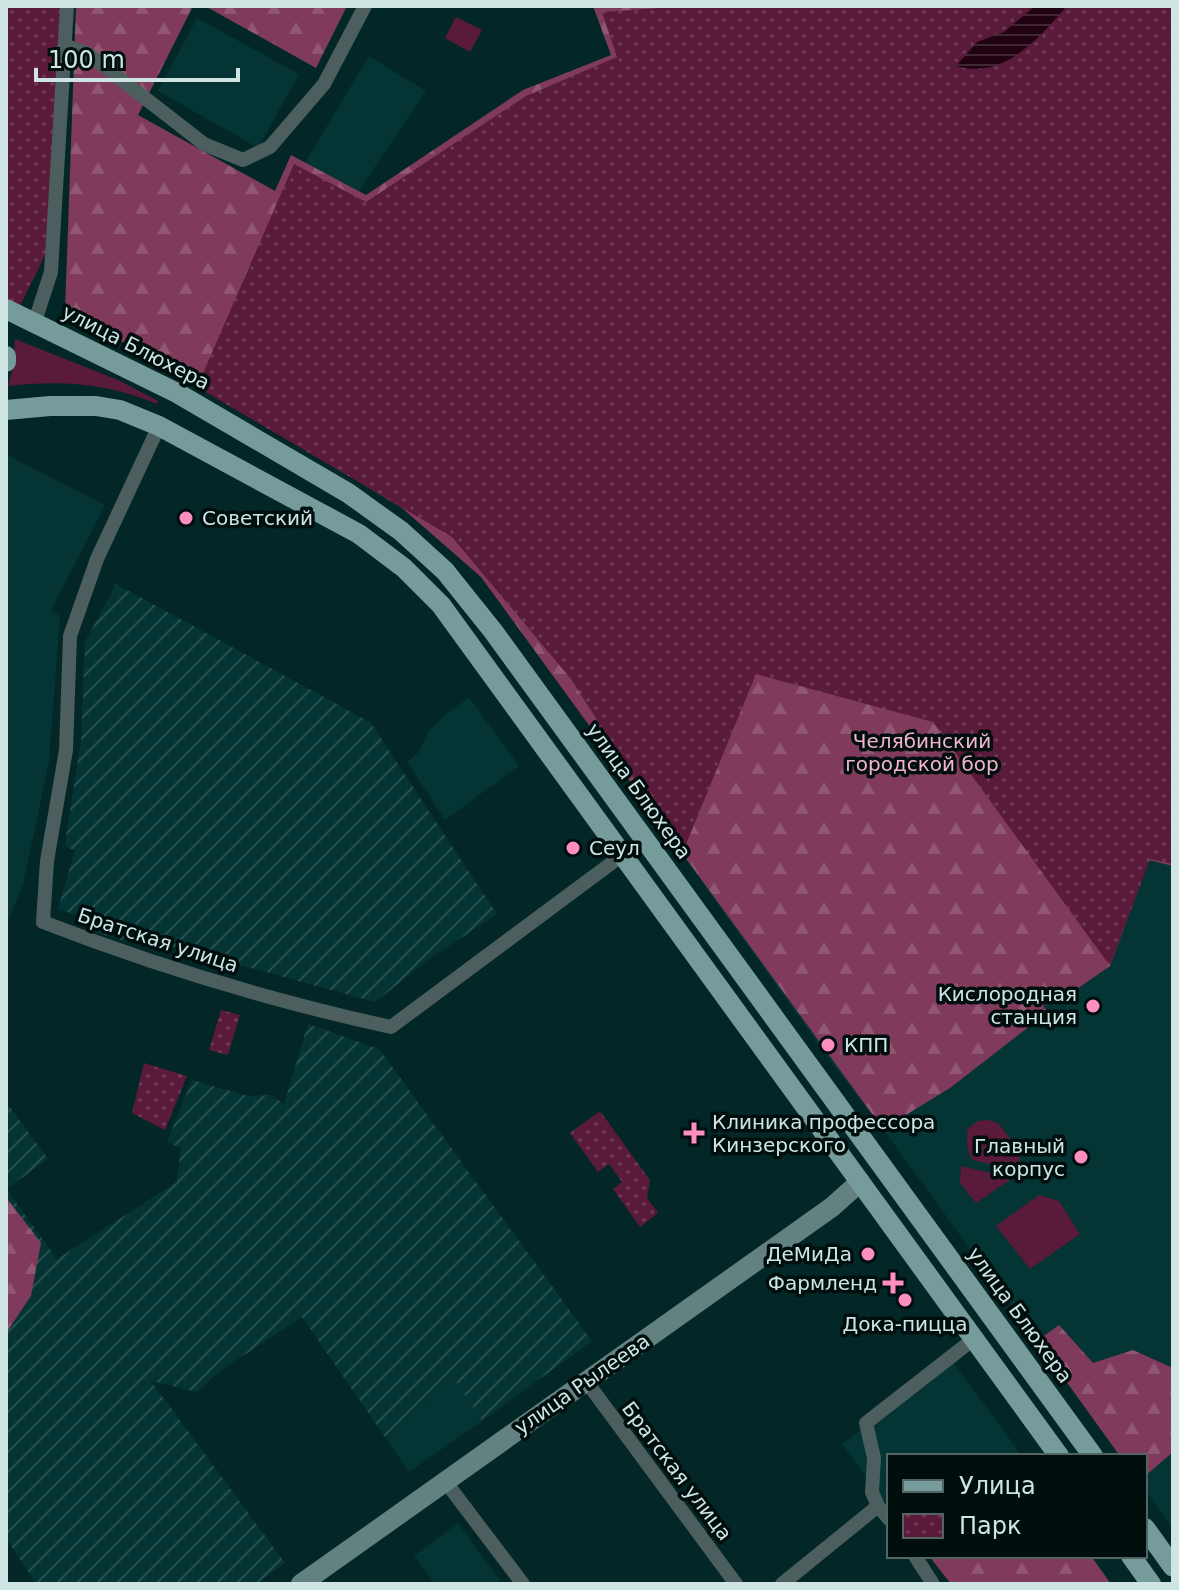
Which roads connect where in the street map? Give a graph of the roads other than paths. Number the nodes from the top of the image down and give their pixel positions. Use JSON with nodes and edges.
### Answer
{"nodes":[{"id":1,"x":67,"y":6,"type":"edge"},
{"id":2,"x":365,"y":6,"type":"edge"},
{"id":3,"x":66,"y":46,"type":"junction"},
{"id":4,"x":6,"y":309,"type":"edge"},
{"id":5,"x":34,"y":324,"type":"junction"},
{"id":6,"x":6,"y":410,"type":"edge"},
{"id":7,"x":159,"y":426,"type":"junction"},
{"id":8,"x":621,"y":856,"type":"junction"},
{"id":9,"x":884,"y":1166,"type":"junction"},
{"id":10,"x":860,"y":1182,"type":"junction"},
{"id":11,"x":975,"y":1338,"type":"junction"},
{"id":12,"x":586,"y":1381,"type":"junction"},
{"id":13,"x":1058,"y":1454,"type":"edge"},
{"id":14,"x":1092,"y":1454,"type":"edge"},
{"id":15,"x":445,"y":1481,"type":"junction"},
{"id":16,"x":878,"y":1506,"type":"junction"},
{"id":17,"x":887,"y":1517,"type":"edge"},
{"id":18,"x":1147,"y":1531,"type":"edge"},
{"id":19,"x":916,"y":1558,"type":"edge"},
{"id":20,"x":1132,"y":1558,"type":"edge"},
{"id":21,"x":1173,"y":1567,"type":"edge"},
{"id":22,"x":314,"y":1580,"type":"edge"},
{"id":23,"x":523,"y":1584,"type":"edge"},
{"id":24,"x":736,"y":1584,"type":"edge"},
{"id":25,"x":782,"y":1584,"type":"edge"},
{"id":26,"x":933,"y":1584,"type":"edge"},
{"id":27,"x":1151,"y":1584,"type":"edge"}],
"edges":[{"from":1,"to":3,"type":"street"},
{"from":2,"to":3,"type":"street"},
{"from":3,"to":5,"type":"street"},
{"from":4,"to":5,"type":"main road","name":"улица Блюхера"},
{"from":5,"to":9,"type":"main road","name":"улица Блюхера"},
{"from":6,"to":7,"type":"main road"},
{"from":7,"to":8,"type":"main road"},
{"from":7,"to":8,"type":"street","name":"Братская улица"},
{"from":8,"to":10,"type":"main road"},
{"from":9,"to":10,"type":"main road"},
{"from":9,"to":14,"type":"main road","name":"улица Блюхера"},
{"from":10,"to":11,"type":"main road"},
{"from":10,"to":12,"type":"street","name":"улица Рылеева"},
{"from":11,"to":13,"type":"main road"},
{"from":11,"to":16,"type":"street"},
{"from":12,"to":15,"type":"street","name":"улица Рылеева"},
{"from":12,"to":24,"type":"street","name":"Братская улица"},
{"from":15,"to":22,"type":"street","name":"улица Рылеева"},
{"from":15,"to":23,"type":"street"},
{"from":16,"to":17,"type":"street"},
{"from":16,"to":25,"type":"street"},
{"from":18,"to":21,"type":"main road"},
{"from":19,"to":26,"type":"street"},
{"from":20,"to":27,"type":"main road"}]}
